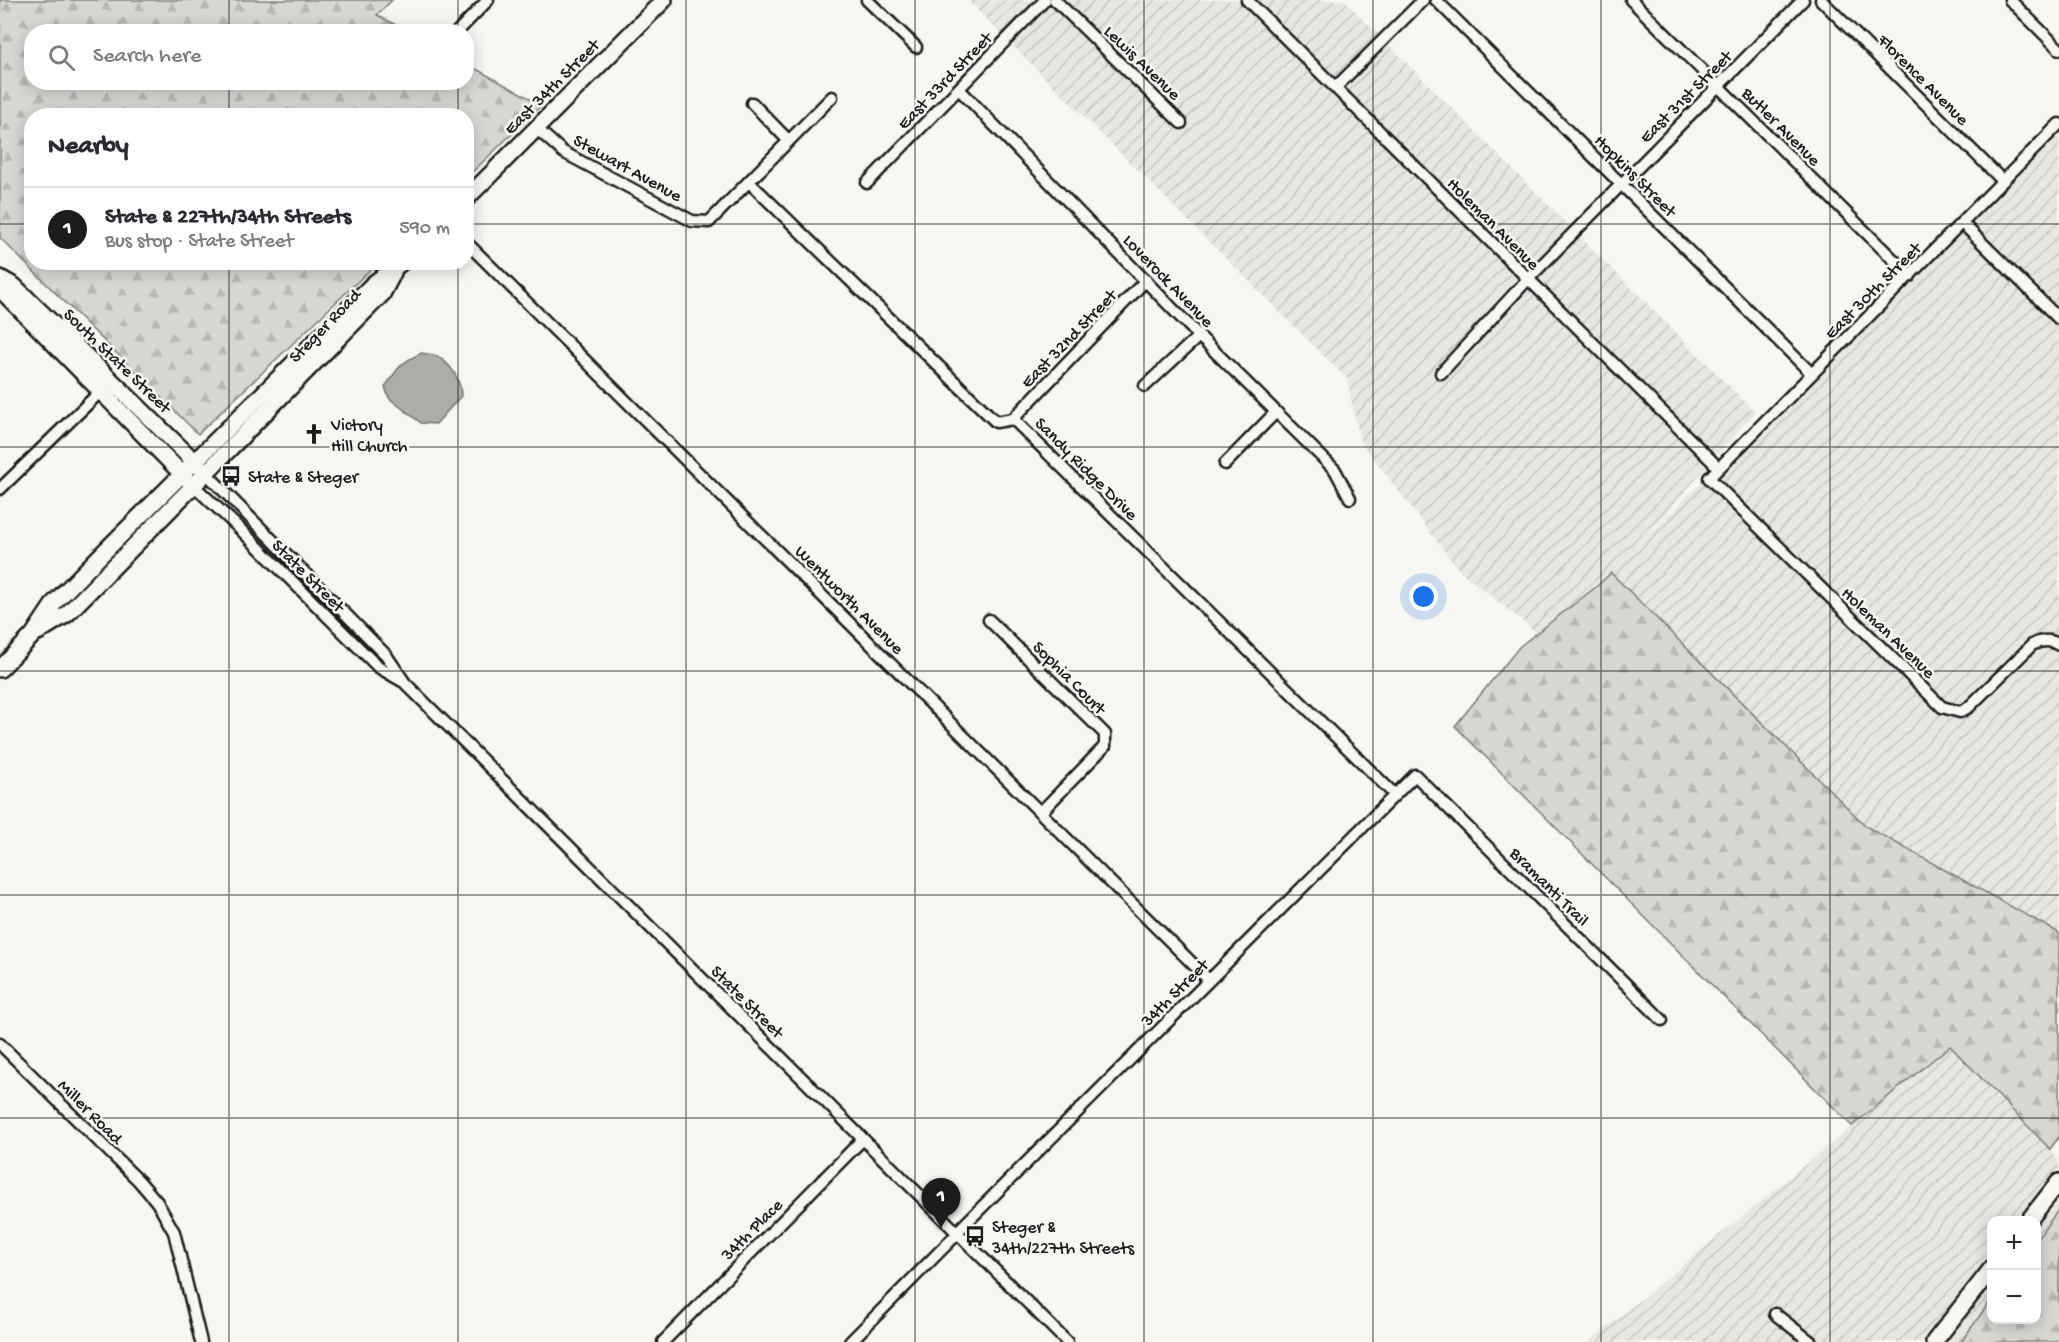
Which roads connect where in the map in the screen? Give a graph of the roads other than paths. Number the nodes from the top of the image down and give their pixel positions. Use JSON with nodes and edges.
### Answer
{"nodes":[{"id":1,"x":488,"y":0,"type":"edge"},
{"id":2,"x":664,"y":0,"type":"edge"},
{"id":3,"x":867,"y":0,"type":"edge"},
{"id":4,"x":1045,"y":0,"type":"edge"},
{"id":5,"x":1055,"y":0,"type":"edge"},
{"id":6,"x":1247,"y":0,"type":"edge"},
{"id":7,"x":1423,"y":0,"type":"edge"},
{"id":8,"x":1436,"y":0,"type":"edge"},
{"id":9,"x":1631,"y":0,"type":"edge"},
{"id":10,"x":1803,"y":0,"type":"edge"},
{"id":11,"x":1821,"y":0,"type":"edge"},
{"id":12,"x":2010,"y":0,"type":"edge"},
{"id":13,"x":465,"y":24,"type":"edge"},
{"id":14,"x":916,"y":47,"type":"dead end"},
{"id":15,"x":2059,"y":49,"type":"edge"},
{"id":16,"x":1718,"y":86,"type":"junction"},
{"id":17,"x":959,"y":88,"type":"junction"},
{"id":18,"x":1335,"y":88,"type":"junction"},
{"id":19,"x":832,"y":97,"type":"dead end"},
{"id":20,"x":752,"y":103,"type":"dead end"},
{"id":21,"x":1181,"y":123,"type":"dead end"},
{"id":22,"x":2059,"y":124,"type":"edge"},
{"id":23,"x":536,"y":128,"type":"junction"},
{"id":24,"x":789,"y":141,"type":"junction"},
{"id":25,"x":2002,"y":181,"type":"junction"},
{"id":26,"x":748,"y":182,"type":"junction"},
{"id":27,"x":867,"y":183,"type":"dead end"},
{"id":28,"x":1621,"y":184,"type":"junction"},
{"id":29,"x":474,"y":191,"type":"edge"},
{"id":30,"x":1962,"y":223,"type":"junction"},
{"id":31,"x":474,"y":250,"type":"edge"},
{"id":32,"x":393,"y":270,"type":"edge"},
{"id":33,"x":397,"y":270,"type":"edge"},
{"id":34,"x":1910,"y":276,"type":"junction"},
{"id":35,"x":0,"y":278,"type":"edge"},
{"id":36,"x":1528,"y":279,"type":"junction"},
{"id":37,"x":1146,"y":280,"type":"junction"},
{"id":38,"x":0,"y":286,"type":"edge"},
{"id":39,"x":2059,"y":319,"type":"edge"},
{"id":40,"x":1200,"y":336,"type":"junction"},
{"id":41,"x":1441,"y":373,"type":"dead end"},
{"id":42,"x":1812,"y":374,"type":"junction"},
{"id":43,"x":1145,"y":386,"type":"dead end"},
{"id":44,"x":100,"y":392,"type":"junction"},
{"id":45,"x":1276,"y":412,"type":"junction"},
{"id":46,"x":1013,"y":419,"type":"junction"},
{"id":47,"x":194,"y":460,"type":"junction"},
{"id":48,"x":1225,"y":465,"type":"dead end"},
{"id":49,"x":1719,"y":468,"type":"junction"},
{"id":50,"x":206,"y":473,"type":"junction"},
{"id":51,"x":181,"y":474,"type":"junction"},
{"id":52,"x":1708,"y":478,"type":"joint"},
{"id":53,"x":194,"y":486,"type":"junction"},
{"id":54,"x":1,"y":487,"type":"edge"},
{"id":55,"x":1350,"y":498,"type":"dead end"},
{"id":56,"x":989,"y":620,"type":"dead end"},
{"id":57,"x":33,"y":636,"type":"junction"},
{"id":58,"x":2059,"y":645,"type":"edge"},
{"id":59,"x":0,"y":669,"type":"edge"},
{"id":60,"x":405,"y":683,"type":"junction"},
{"id":61,"x":1415,"y":775,"type":"joint"},
{"id":62,"x":1395,"y":795,"type":"junction"},
{"id":63,"x":1041,"y":812,"type":"junction"},
{"id":64,"x":1209,"y":980,"type":"junction"},
{"id":65,"x":1662,"y":1020,"type":"dead end"},
{"id":66,"x":0,"y":1044,"type":"edge"},
{"id":67,"x":863,"y":1139,"type":"junction"},
{"id":68,"x":2059,"y":1182,"type":"edge"},
{"id":69,"x":2033,"y":1216,"type":"edge"},
{"id":70,"x":957,"y":1232,"type":"junction"},
{"id":71,"x":1990,"y":1270,"type":"edge"},
{"id":72,"x":1775,"y":1314,"type":"dead end"},
{"id":73,"x":201,"y":1342,"type":"edge"},
{"id":74,"x":663,"y":1342,"type":"edge"},
{"id":75,"x":850,"y":1342,"type":"edge"},
{"id":76,"x":1067,"y":1342,"type":"edge"},
{"id":77,"x":1810,"y":1342,"type":"edge"},
{"id":78,"x":1934,"y":1342,"type":"edge"}],
"edges":[{"from":1,"to":13,"type":"street"},
{"from":2,"to":23,"type":"street","name":"East 34th Street"},
{"from":3,"to":14,"type":"street"},
{"from":4,"to":17,"type":"street","name":"East 33rd Street"},
{"from":5,"to":21,"type":"street","name":"Lewis Avenue"},
{"from":6,"to":18,"type":"street","name":"Holeman Avenue"},
{"from":7,"to":18,"type":"street"},
{"from":8,"to":28,"type":"street","name":"Hopkins Street"},
{"from":9,"to":16,"type":"street","name":"Butler Avenue"},
{"from":10,"to":16,"type":"street","name":"East 31st Street"},
{"from":11,"to":25,"type":"street","name":"Florence Avenue"},
{"from":12,"to":15,"type":"street"},
{"from":16,"to":28,"type":"street","name":"East 31st Street"},
{"from":16,"to":34,"type":"street","name":"Butler Avenue"},
{"from":17,"to":27,"type":"street","name":"East 33rd Street"},
{"from":17,"to":37,"type":"street","name":"Loverock Avenue"},
{"from":18,"to":36,"type":"street","name":"Holeman Avenue"},
{"from":19,"to":24,"type":"street"},
{"from":20,"to":24,"type":"street"},
{"from":22,"to":25,"type":"street","name":"East 30th Street"},
{"from":23,"to":26,"type":"street","name":"Stewart Avenue"},
{"from":23,"to":29,"type":"street","name":"East 34th Street"},
{"from":24,"to":26,"type":"street"},
{"from":25,"to":30,"type":"street","name":"East 30th Street"},
{"from":26,"to":46,"type":"street","name":"Sandy Ridge Drive"},
{"from":28,"to":36,"type":"street","name":"East 31st Street"},
{"from":28,"to":42,"type":"street","name":"Hopkins Street"},
{"from":30,"to":34,"type":"street","name":"East 30th Street"},
{"from":30,"to":39,"type":"street"},
{"from":31,"to":63,"type":"street","name":"Wentworth Avenue"},
{"from":32,"to":47,"type":"street","name":"Steger Road"},
{"from":33,"to":50,"type":"street","name":"Steger Road"},
{"from":34,"to":42,"type":"street","name":"East 30th Street"},
{"from":35,"to":47,"type":"street","name":"South State Street"},
{"from":36,"to":41,"type":"street","name":"East 31st Street"},
{"from":36,"to":49,"type":"street","name":"Holeman Avenue"},
{"from":37,"to":40,"type":"street","name":"Loverock Avenue"},
{"from":37,"to":46,"type":"street","name":"East 32nd Street"},
{"from":38,"to":44,"type":"street","name":"South State Street"},
{"from":40,"to":43,"type":"street"},
{"from":40,"to":45,"type":"street","name":"Loverock Avenue"},
{"from":42,"to":49,"type":"street","name":"East 30th Street"},
{"from":44,"to":51,"type":"street","name":"South State Street"},
{"from":44,"to":54,"type":"street"},
{"from":45,"to":48,"type":"street"},
{"from":45,"to":55,"type":"street","name":"Loverock Avenue"},
{"from":46,"to":62,"type":"street","name":"Sandy Ridge Drive"},
{"from":47,"to":50,"type":"street","name":"South State Street"},
{"from":47,"to":51,"type":"street","name":"Steger Road"},
{"from":49,"to":52,"type":"street","name":"East 30th Street"},
{"from":50,"to":53,"type":"street","name":"Steger Road"},
{"from":50,"to":60,"type":"street","name":"State Street"},
{"from":51,"to":53,"type":"street","name":"South State Street"},
{"from":51,"to":57,"type":"street","name":"Steger Road"},
{"from":52,"to":58,"type":"street","name":"Holeman Avenue"},
{"from":53,"to":57,"type":"street","name":"Steger Road"},
{"from":53,"to":60,"type":"street","name":"State Street"},
{"from":56,"to":63,"type":"street","name":"Sophia Court"},
{"from":57,"to":59,"type":"street","name":"Steger Road"},
{"from":60,"to":67,"type":"street","name":"State Street"},
{"from":61,"to":62,"type":"street","name":"34th Street"},
{"from":61,"to":65,"type":"street","name":"Bramanti Trail"},
{"from":62,"to":64,"type":"street","name":"34th Street"},
{"from":63,"to":64,"type":"street","name":"Wentworth Avenue"},
{"from":64,"to":70,"type":"street","name":"34th Street"},
{"from":66,"to":73,"type":"street","name":"Miller Road"},
{"from":67,"to":70,"type":"street","name":"State Street"},
{"from":67,"to":74,"type":"street","name":"34th Place"},
{"from":68,"to":69,"type":"street"},
{"from":70,"to":75,"type":"street","name":"34th Street"},
{"from":70,"to":76,"type":"street","name":"State Street"},
{"from":71,"to":78,"type":"street"},
{"from":72,"to":77,"type":"street"}]}
